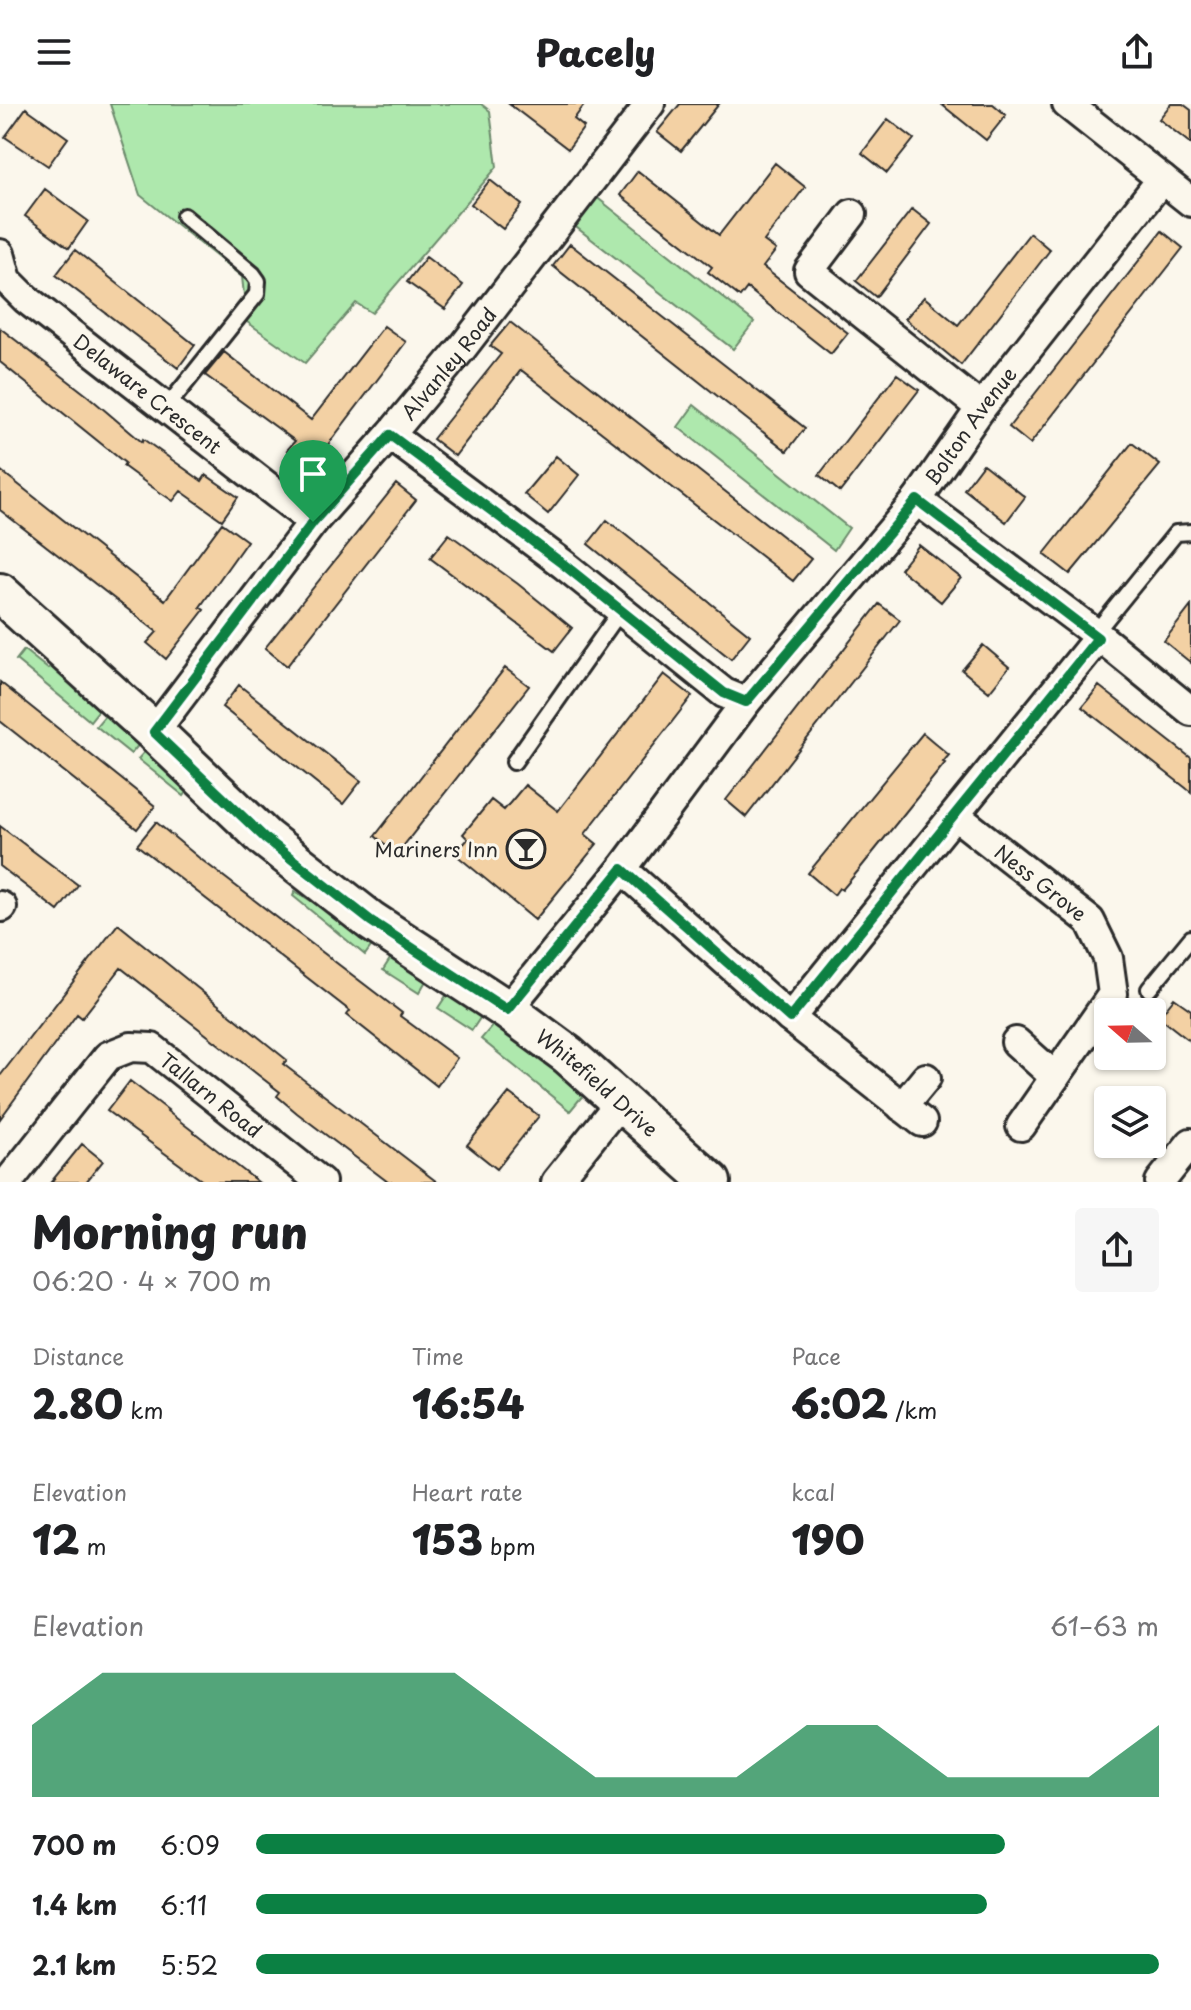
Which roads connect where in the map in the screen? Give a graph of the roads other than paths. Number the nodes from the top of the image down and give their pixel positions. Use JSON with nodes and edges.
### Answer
{"nodes":[{"id":1,"x":650,"y":104,"type":"edge"},
{"id":2,"x":1067,"y":104,"type":"edge"},
{"id":3,"x":1162,"y":179,"type":"junction"},
{"id":4,"x":1191,"y":202,"type":"edge"},
{"id":5,"x":852,"y":214,"type":"dead end"},
{"id":6,"x":184,"y":216,"type":"dead end"},
{"id":7,"x":0,"y":254,"type":"edge"},
{"id":8,"x":166,"y":408,"type":"junction"},
{"id":9,"x":981,"y":408,"type":"junction"},
{"id":10,"x":390,"y":435,"type":"junction"},
{"id":11,"x":917,"y":500,"type":"junction"},
{"id":12,"x":313,"y":522,"type":"junction"},
{"id":13,"x":1191,"y":532,"type":"edge"},
{"id":14,"x":0,"y":593,"type":"edge"},
{"id":15,"x":621,"y":610,"type":"junction"},
{"id":16,"x":1096,"y":636,"type":"junction"},
{"id":17,"x":746,"y":702,"type":"junction"},
{"id":18,"x":1191,"y":711,"type":"edge"},
{"id":19,"x":154,"y":732,"type":"junction"},
{"id":20,"x":514,"y":762,"type":"dead end"},
{"id":21,"x":956,"y":816,"type":"junction"},
{"id":22,"x":622,"y":869,"type":"junction"},
{"id":23,"x":1191,"y":938,"type":"edge"},
{"id":24,"x":1149,"y":989,"type":"dead end"},
{"id":25,"x":507,"y":1010,"type":"junction"},
{"id":26,"x":790,"y":1018,"type":"junction"},
{"id":27,"x":1016,"y":1042,"type":"dead end"},
{"id":28,"x":1055,"y":1077,"type":"junction"},
{"id":29,"x":926,"y":1078,"type":"dead end"},
{"id":30,"x":620,"y":1102,"type":"junction"},
{"id":31,"x":1021,"y":1126,"type":"dead end"},
{"id":32,"x":1191,"y":1143,"type":"edge"},
{"id":33,"x":8,"y":1182,"type":"edge"},
{"id":34,"x":321,"y":1182,"type":"edge"},
{"id":35,"x":556,"y":1182,"type":"edge"},
{"id":36,"x":711,"y":1182,"type":"edge"},
{"id":37,"x":1160,"y":1182,"type":"edge"}],
"edges":[{"from":1,"to":10,"type":"street","name":"Alvanley Road"},
{"from":2,"to":3,"type":"street"},
{"from":3,"to":4,"type":"street"},
{"from":3,"to":9,"type":"street","name":"Bolton Avenue"},
{"from":5,"to":9,"type":"street"},
{"from":6,"to":8,"type":"lane"},
{"from":7,"to":8,"type":"street","name":"Delaware Crescent"},
{"from":8,"to":12,"type":"street","name":"Delaware Crescent"},
{"from":9,"to":11,"type":"street","name":"Bolton Avenue"},
{"from":10,"to":12,"type":"street","name":"Alvanley Road"},
{"from":10,"to":15,"type":"street"},
{"from":11,"to":16,"type":"street"},
{"from":11,"to":17,"type":"street","name":"Bolton Avenue"},
{"from":12,"to":19,"type":"street","name":"Alvanley Road"},
{"from":13,"to":16,"type":"lane"},
{"from":14,"to":19,"type":"main road","name":"Whitefield Drive"},
{"from":15,"to":17,"type":"street"},
{"from":15,"to":20,"type":"lane"},
{"from":16,"to":18,"type":"street"},
{"from":16,"to":21,"type":"street"},
{"from":17,"to":22,"type":"street","name":"Bolton Avenue"},
{"from":19,"to":25,"type":"main road","name":"Whitefield Drive"},
{"from":21,"to":26,"type":"street"},
{"from":21,"to":28,"type":"street","name":"Ness Grove"},
{"from":22,"to":25,"type":"street","name":"Bolton Avenue"},
{"from":22,"to":26,"type":"street"},
{"from":23,"to":24,"type":"lane"},
{"from":25,"to":30,"type":"main road","name":"Whitefield Drive"},
{"from":26,"to":29,"type":"street"},
{"from":27,"to":28,"type":"street"},
{"from":28,"to":31,"type":"street","name":"Ness Grove"},
{"from":30,"to":35,"type":"street"},
{"from":30,"to":36,"type":"main road","name":"Whitefield Drive"},
{"from":32,"to":37,"type":"street"},
{"from":33,"to":34,"type":"street","name":"Tallarn Road"}]}
